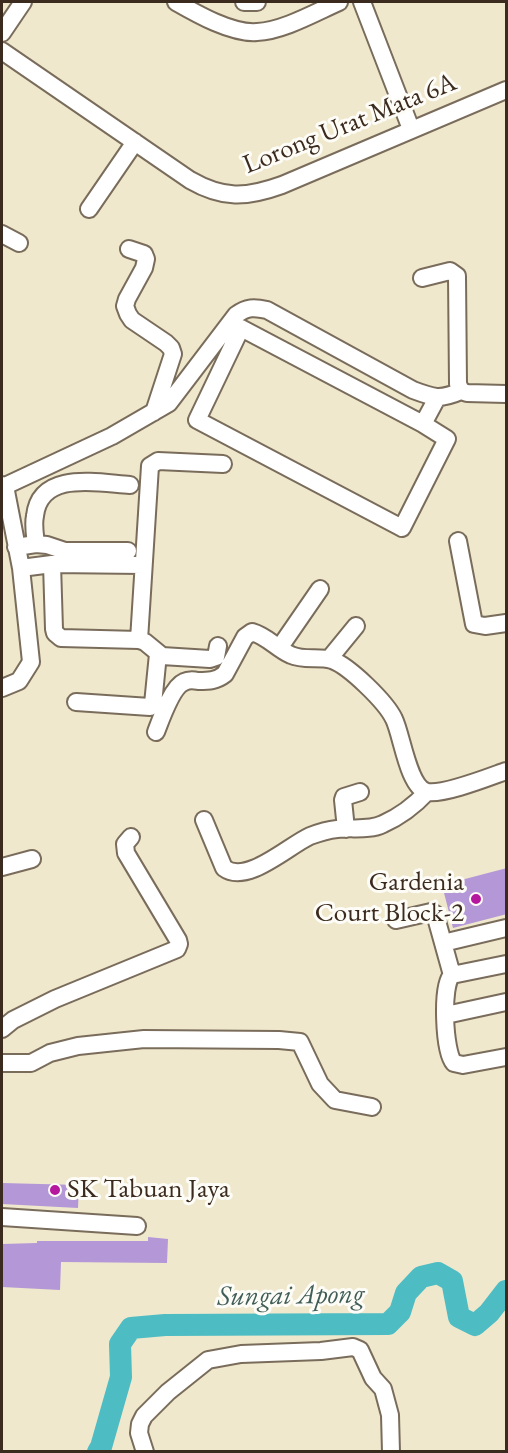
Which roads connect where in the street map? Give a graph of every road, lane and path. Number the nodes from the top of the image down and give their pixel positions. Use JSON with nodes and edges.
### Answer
{"nodes":[{"id":1,"x":22,"y":2,"type":"edge"},
{"id":2,"x":176,"y":2,"type":"edge"},
{"id":3,"x":244,"y":2,"type":"edge"},
{"id":4,"x":257,"y":2,"type":"edge"},
{"id":5,"x":339,"y":2,"type":"edge"},
{"id":6,"x":362,"y":2,"type":"edge"},
{"id":7,"x":2,"y":33,"type":"edge"},
{"id":8,"x":2,"y":51,"type":"edge"},
{"id":9,"x":507,"y":90,"type":"edge"},
{"id":10,"x":411,"y":129,"type":"junction"},
{"id":11,"x":135,"y":142,"type":"junction"},
{"id":12,"x":89,"y":209,"type":"dead end"},
{"id":13,"x":2,"y":234,"type":"edge"},
{"id":14,"x":20,"y":243,"type":"dead end"},
{"id":15,"x":129,"y":249,"type":"dead end"},
{"id":16,"x":422,"y":278,"type":"dead end"},
{"id":17,"x":461,"y":391,"type":"junction"},
{"id":18,"x":507,"y":394,"type":"edge"},
{"id":19,"x":437,"y":398,"type":"junction"},
{"id":20,"x":154,"y":412,"type":"junction"},
{"id":21,"x":423,"y":424,"type":"junction"},
{"id":22,"x":223,"y":464,"type":"dead end"},
{"id":23,"x":3,"y":485,"type":"edge"},
{"id":24,"x":130,"y":485,"type":"dead end"},
{"id":25,"x":458,"y":541,"type":"dead end"},
{"id":26,"x":36,"y":544,"type":"junction"},
{"id":27,"x":16,"y":547,"type":"junction"},
{"id":28,"x":128,"y":551,"type":"dead end"},
{"id":29,"x":52,"y":564,"type":"junction"},
{"id":30,"x":143,"y":566,"type":"junction"},
{"id":31,"x":21,"y":568,"type":"junction"},
{"id":32,"x":320,"y":589,"type":"dead end"},
{"id":33,"x":507,"y":623,"type":"edge"},
{"id":34,"x":356,"y":626,"type":"dead end"},
{"id":35,"x":139,"y":640,"type":"junction"},
{"id":36,"x":218,"y":646,"type":"dead end"},
{"id":37,"x":280,"y":648,"type":"junction"},
{"id":38,"x":158,"y":654,"type":"junction"},
{"id":39,"x":329,"y":659,"type":"junction"},
{"id":40,"x":2,"y":688,"type":"edge"},
{"id":41,"x":75,"y":702,"type":"dead end"},
{"id":42,"x":156,"y":732,"type":"dead end"},
{"id":43,"x":507,"y":771,"type":"edge"},
{"id":44,"x":360,"y":792,"type":"dead end"},
{"id":45,"x":427,"y":792,"type":"junction"},
{"id":46,"x":204,"y":820,"type":"dead end"},
{"id":47,"x":346,"y":829,"type":"junction"},
{"id":48,"x":131,"y":837,"type":"dead end"},
{"id":49,"x":32,"y":859,"type":"dead end"},
{"id":50,"x":2,"y":867,"type":"edge"},
{"id":51,"x":396,"y":920,"type":"dead end"},
{"id":52,"x":507,"y":928,"type":"edge"},
{"id":53,"x":443,"y":942,"type":"junction"},
{"id":54,"x":507,"y":963,"type":"edge"},
{"id":55,"x":452,"y":975,"type":"junction"},
{"id":56,"x":507,"y":1002,"type":"edge"},
{"id":57,"x":446,"y":1015,"type":"junction"},
{"id":58,"x":2,"y":1029,"type":"edge"},
{"id":59,"x":507,"y":1057,"type":"edge"},
{"id":60,"x":2,"y":1063,"type":"edge"},
{"id":61,"x":372,"y":1107,"type":"dead end"},
{"id":62,"x":2,"y":1217,"type":"edge"},
{"id":63,"x":137,"y":1226,"type":"dead end"},
{"id":64,"x":145,"y":1452,"type":"edge"},
{"id":65,"x":391,"y":1452,"type":"edge"}],
"edges":[{"from":1,"to":7,"type":"street"},
{"from":2,"to":5,"type":"street"},
{"from":3,"to":4,"type":"street"},
{"from":6,"to":10,"type":"street"},
{"from":8,"to":11,"type":"street","name":"Lorong Urat Mata 6A"},
{"from":9,"to":10,"type":"street","name":"Lorong Urat Mata 6A"},
{"from":10,"to":11,"type":"street","name":"Lorong Urat Mata 6A"},
{"from":11,"to":12,"type":"street"},
{"from":13,"to":14,"type":"street"},
{"from":15,"to":20,"type":"street"},
{"from":16,"to":17,"type":"street"},
{"from":17,"to":18,"type":"street"},
{"from":17,"to":19,"type":"street"},
{"from":19,"to":20,"type":"street"},
{"from":19,"to":21,"type":"street"},
{"from":20,"to":23,"type":"street"},
{"from":21,"to":21,"type":"street"},
{"from":22,"to":30,"type":"street"},
{"from":23,"to":27,"type":"street"},
{"from":24,"to":26,"type":"street"},
{"from":25,"to":33,"type":"street"},
{"from":26,"to":27,"type":"street"},
{"from":26,"to":28,"type":"street"},
{"from":27,"to":31,"type":"street"},
{"from":29,"to":30,"type":"street"},
{"from":29,"to":31,"type":"street"},
{"from":29,"to":35,"type":"street"},
{"from":30,"to":35,"type":"street"},
{"from":31,"to":40,"type":"street"},
{"from":32,"to":37,"type":"street"},
{"from":34,"to":39,"type":"street"},
{"from":35,"to":38,"type":"street"},
{"from":36,"to":38,"type":"street"},
{"from":37,"to":39,"type":"street"},
{"from":37,"to":42,"type":"street"},
{"from":38,"to":41,"type":"street"},
{"from":39,"to":45,"type":"street"},
{"from":43,"to":45,"type":"street"},
{"from":44,"to":47,"type":"street"},
{"from":45,"to":47,"type":"street"},
{"from":46,"to":47,"type":"street"},
{"from":48,"to":58,"type":"street"},
{"from":49,"to":50,"type":"street"},
{"from":51,"to":53,"type":"street"},
{"from":52,"to":53,"type":"street"},
{"from":53,"to":55,"type":"street"},
{"from":54,"to":55,"type":"street"},
{"from":55,"to":57,"type":"street"},
{"from":56,"to":57,"type":"street"},
{"from":57,"to":59,"type":"street"},
{"from":60,"to":61,"type":"street"},
{"from":62,"to":63,"type":"street"},
{"from":64,"to":65,"type":"street"}]}
